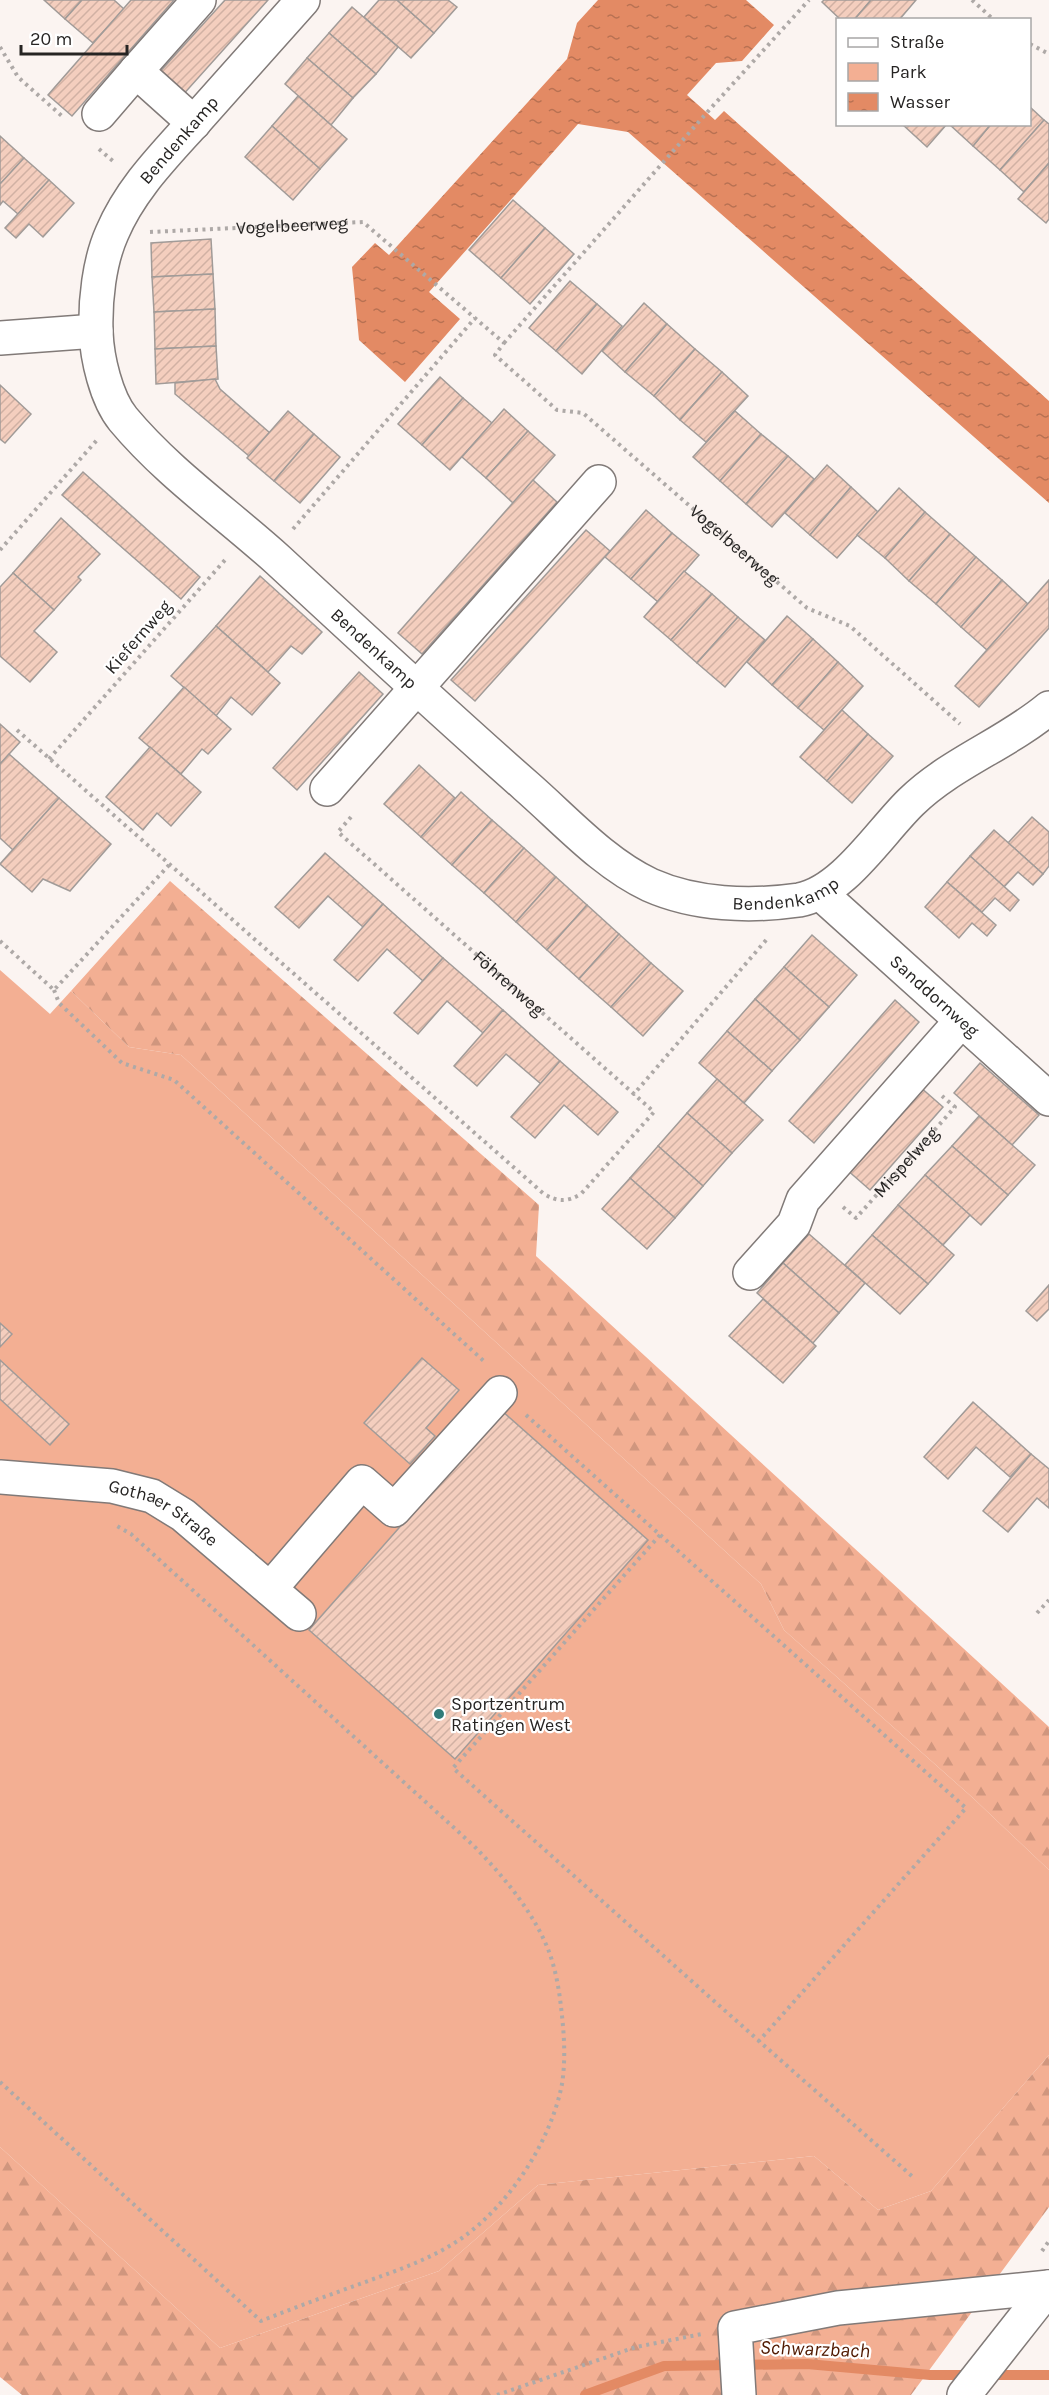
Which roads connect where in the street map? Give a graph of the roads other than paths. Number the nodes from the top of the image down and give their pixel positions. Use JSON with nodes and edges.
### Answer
{"nodes":[{"id":1,"x":199,"y":0,"type":"edge"},
{"id":2,"x":303,"y":0,"type":"edge"},
{"id":3,"x":136,"y":71,"type":"junction"},
{"id":4,"x":99,"y":114,"type":"dead end"},
{"id":5,"x":194,"y":123,"type":"junction"},
{"id":6,"x":96,"y":331,"type":"junction"},
{"id":7,"x":0,"y":338,"type":"edge"},
{"id":8,"x":599,"y":482,"type":"dead end"},
{"id":9,"x":417,"y":689,"type":"junction"},
{"id":10,"x":1049,"y":708,"type":"edge"},
{"id":11,"x":327,"y":789,"type":"road end"},
{"id":12,"x":811,"y":896,"type":"junction"},
{"id":13,"x":961,"y":1021,"type":"junction"},
{"id":14,"x":1049,"y":1099,"type":"edge"},
{"id":15,"x":750,"y":1273,"type":"dead end"},
{"id":16,"x":500,"y":1393,"type":"dead end"},
{"id":17,"x":0,"y":1477,"type":"edge"},
{"id":18,"x":270,"y":1589,"type":"junction"},
{"id":19,"x":299,"y":1614,"type":"dead end"},
{"id":20,"x":1049,"y":2287,"type":"edge"},
{"id":21,"x":964,"y":2394,"type":"edge"},
{"id":22,"x":739,"y":2395,"type":"edge"}],
"edges":[{"from":1,"to":3,"type":"street"},
{"from":2,"to":5,"type":"street","name":"Bendenkamp"},
{"from":3,"to":4,"type":"street"},
{"from":3,"to":5,"type":"street"},
{"from":5,"to":6,"type":"street","name":"Bendenkamp"},
{"from":6,"to":7,"type":"street"},
{"from":6,"to":9,"type":"street","name":"Bendenkamp"},
{"from":8,"to":9,"type":"street"},
{"from":9,"to":11,"type":"street"},
{"from":9,"to":12,"type":"street","name":"Bendenkamp"},
{"from":10,"to":12,"type":"street","name":"Bendenkamp"},
{"from":12,"to":13,"type":"street","name":"Sanddornweg"},
{"from":13,"to":14,"type":"street","name":"Sanddornweg"},
{"from":13,"to":15,"type":"street"},
{"from":16,"to":18,"type":"street"},
{"from":17,"to":18,"type":"street","name":"Gothaer Straße"},
{"from":18,"to":19,"type":"street","name":"Gothaer Straße"},
{"from":20,"to":21,"type":"street"},
{"from":20,"to":22,"type":"street"}]}
